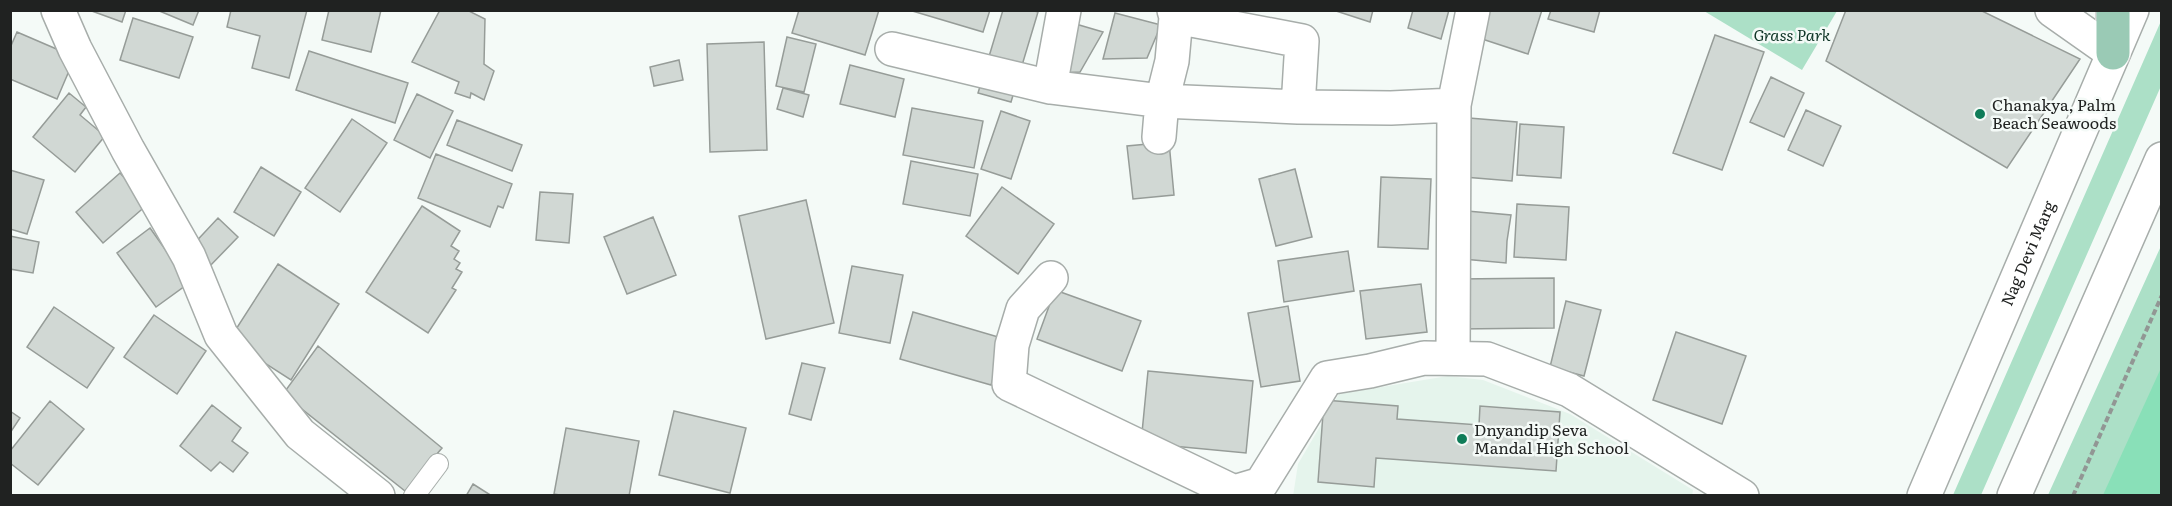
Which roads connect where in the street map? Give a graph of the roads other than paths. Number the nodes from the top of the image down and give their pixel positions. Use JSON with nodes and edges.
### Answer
{"nodes":[{"id":1,"x":58,"y":10,"type":"edge"},
{"id":2,"x":1064,"y":10,"type":"edge"},
{"id":3,"x":1473,"y":10,"type":"edge"},
{"id":4,"x":2052,"y":10,"type":"edge"},
{"id":5,"x":2114,"y":10,"type":"edge"},
{"id":6,"x":2132,"y":10,"type":"edge"},
{"id":7,"x":1175,"y":14,"type":"edge"},
{"id":8,"x":891,"y":50,"type":"dead end"},
{"id":9,"x":2114,"y":53,"type":"junction"},
{"id":10,"x":1050,"y":87,"type":"junction"},
{"id":11,"x":1162,"y":101,"type":"junction"},
{"id":12,"x":1454,"y":105,"type":"junction"},
{"id":13,"x":1298,"y":106,"type":"junction"},
{"id":14,"x":1159,"y":137,"type":"dead end"},
{"id":15,"x":2162,"y":159,"type":"edge"},
{"id":16,"x":1051,"y":278,"type":"dead end"},
{"id":17,"x":1453,"y":358,"type":"junction"},
{"id":18,"x":438,"y":464,"type":"dead end"},
{"id":19,"x":1261,"y":490,"type":"edge"},
{"id":20,"x":378,"y":495,"type":"edge"},
{"id":21,"x":414,"y":495,"type":"edge"},
{"id":22,"x":1742,"y":495,"type":"edge"},
{"id":23,"x":1923,"y":495,"type":"edge"},
{"id":24,"x":2014,"y":495,"type":"edge"}],
"edges":[{"from":1,"to":20,"type":"street"},
{"from":2,"to":10,"type":"street"},
{"from":3,"to":12,"type":"street"},
{"from":4,"to":9,"type":"street"},
{"from":5,"to":9,"type":"main road"},
{"from":6,"to":9,"type":"street","name":"Nag Devi Marg"},
{"from":7,"to":11,"type":"street"},
{"from":7,"to":13,"type":"street"},
{"from":8,"to":10,"type":"street"},
{"from":9,"to":23,"type":"street","name":"Nag Devi Marg"},
{"from":10,"to":11,"type":"street"},
{"from":11,"to":13,"type":"street"},
{"from":11,"to":14,"type":"street"},
{"from":12,"to":13,"type":"street"},
{"from":12,"to":17,"type":"street"},
{"from":15,"to":24,"type":"street"},
{"from":16,"to":19,"type":"street"},
{"from":17,"to":19,"type":"street"},
{"from":17,"to":22,"type":"street"},
{"from":18,"to":21,"type":"lane"}]}
